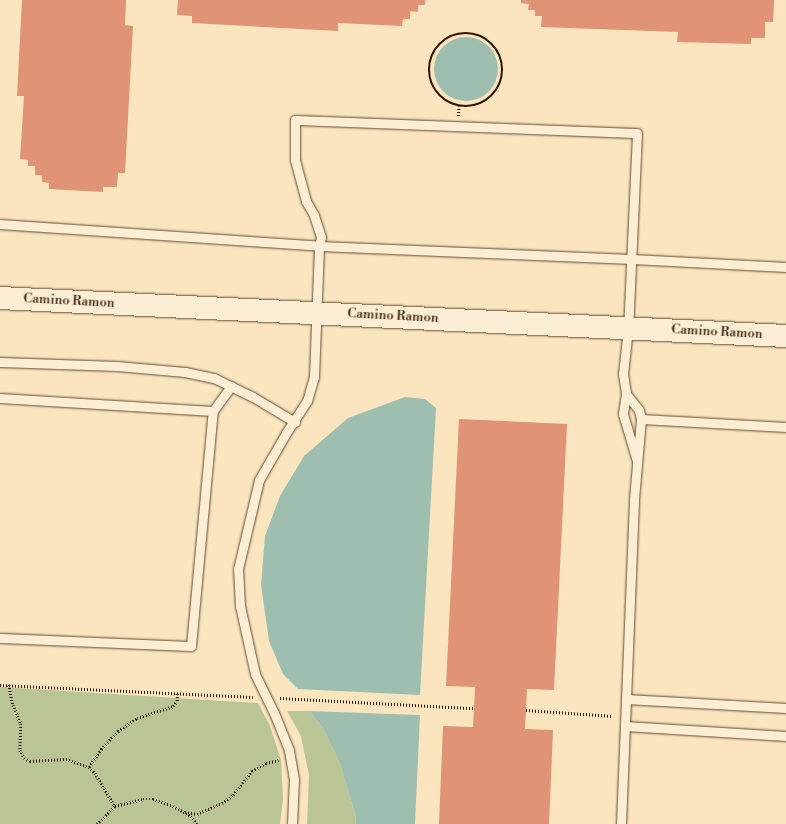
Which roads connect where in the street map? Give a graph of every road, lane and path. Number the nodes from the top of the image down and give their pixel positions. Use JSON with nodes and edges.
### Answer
{"nodes":[{"id":1,"x":479,"y":104,"type":"joint"},
{"id":2,"x":0,"y":224,"type":"edge"},
{"id":3,"x":319,"y":246,"type":"junction"},
{"id":4,"x":632,"y":259,"type":"junction"},
{"id":5,"x":786,"y":267,"type":"edge"},
{"id":6,"x":0,"y":298,"type":"edge"},
{"id":7,"x":316,"y":312,"type":"junction"},
{"id":8,"x":628,"y":328,"type":"junction"},
{"id":9,"x":786,"y":336,"type":"edge"},
{"id":10,"x":0,"y":362,"type":"edge"},
{"id":11,"x":231,"y":386,"type":"junction"},
{"id":12,"x":626,"y":394,"type":"junction"},
{"id":13,"x":0,"y":398,"type":"edge"},
{"id":14,"x":212,"y":411,"type":"junction"},
{"id":15,"x":641,"y":419,"type":"junction"},
{"id":16,"x":295,"y":422,"type":"junction"},
{"id":17,"x":786,"y":427,"type":"edge"},
{"id":18,"x":637,"y":461,"type":"junction"},
{"id":19,"x":0,"y":638,"type":"edge"},
{"id":20,"x":0,"y":685,"type":"edge"},
{"id":21,"x":9,"y":685,"type":"junction"},
{"id":22,"x":177,"y":693,"type":"junction"},
{"id":23,"x":267,"y":697,"type":"junction"},
{"id":24,"x":626,"y":699,"type":"junction"},
{"id":25,"x":474,"y":708,"type":"dead end"},
{"id":26,"x":786,"y":708,"type":"edge"},
{"id":27,"x":526,"y":710,"type":"dead end"},
{"id":28,"x":625,"y":716,"type":"junction"},
{"id":29,"x":625,"y":726,"type":"junction"},
{"id":30,"x":786,"y":736,"type":"edge"},
{"id":31,"x":291,"y":761,"type":"junction"},
{"id":32,"x":89,"y":767,"type":"junction"},
{"id":33,"x":115,"y":806,"type":"junction"},
{"id":34,"x":185,"y":812,"type":"junction"},
{"id":35,"x":96,"y":824,"type":"edge"},
{"id":36,"x":197,"y":824,"type":"edge"},
{"id":37,"x":292,"y":824,"type":"edge"},
{"id":38,"x":621,"y":824,"type":"edge"}],
"edges":[{"from":1,"to":1,"type":"path"},
{"from":2,"to":3,"type":"lane"},
{"from":3,"to":4,"type":"lane"},
{"from":3,"to":4,"type":"lane"},
{"from":3,"to":7,"type":"lane"},
{"from":4,"to":5,"type":"lane"},
{"from":4,"to":8,"type":"lane"},
{"from":6,"to":7,"type":"street","name":"Camino Ramon"},
{"from":7,"to":8,"type":"street","name":"Camino Ramon"},
{"from":7,"to":16,"type":"lane"},
{"from":8,"to":9,"type":"street","name":"Camino Ramon"},
{"from":8,"to":12,"type":"lane"},
{"from":10,"to":11,"type":"lane"},
{"from":11,"to":14,"type":"lane"},
{"from":11,"to":16,"type":"lane"},
{"from":12,"to":15,"type":"lane"},
{"from":12,"to":18,"type":"lane"},
{"from":13,"to":14,"type":"lane"},
{"from":14,"to":19,"type":"lane"},
{"from":15,"to":17,"type":"lane"},
{"from":15,"to":18,"type":"lane"},
{"from":16,"to":23,"type":"lane"},
{"from":18,"to":24,"type":"lane"},
{"from":20,"to":21,"type":"path"},
{"from":21,"to":22,"type":"path"},
{"from":21,"to":32,"type":"path"},
{"from":22,"to":23,"type":"path"},
{"from":22,"to":32,"type":"path"},
{"from":23,"to":25,"type":"path"},
{"from":23,"to":31,"type":"lane"},
{"from":24,"to":26,"type":"lane"},
{"from":24,"to":28,"type":"lane"},
{"from":27,"to":28,"type":"path"},
{"from":28,"to":29,"type":"lane"},
{"from":29,"to":30,"type":"lane"},
{"from":29,"to":38,"type":"lane"},
{"from":31,"to":34,"type":"path"},
{"from":31,"to":37,"type":"lane"},
{"from":32,"to":33,"type":"path"},
{"from":33,"to":34,"type":"path"},
{"from":33,"to":35,"type":"path"},
{"from":34,"to":36,"type":"path"}]}
